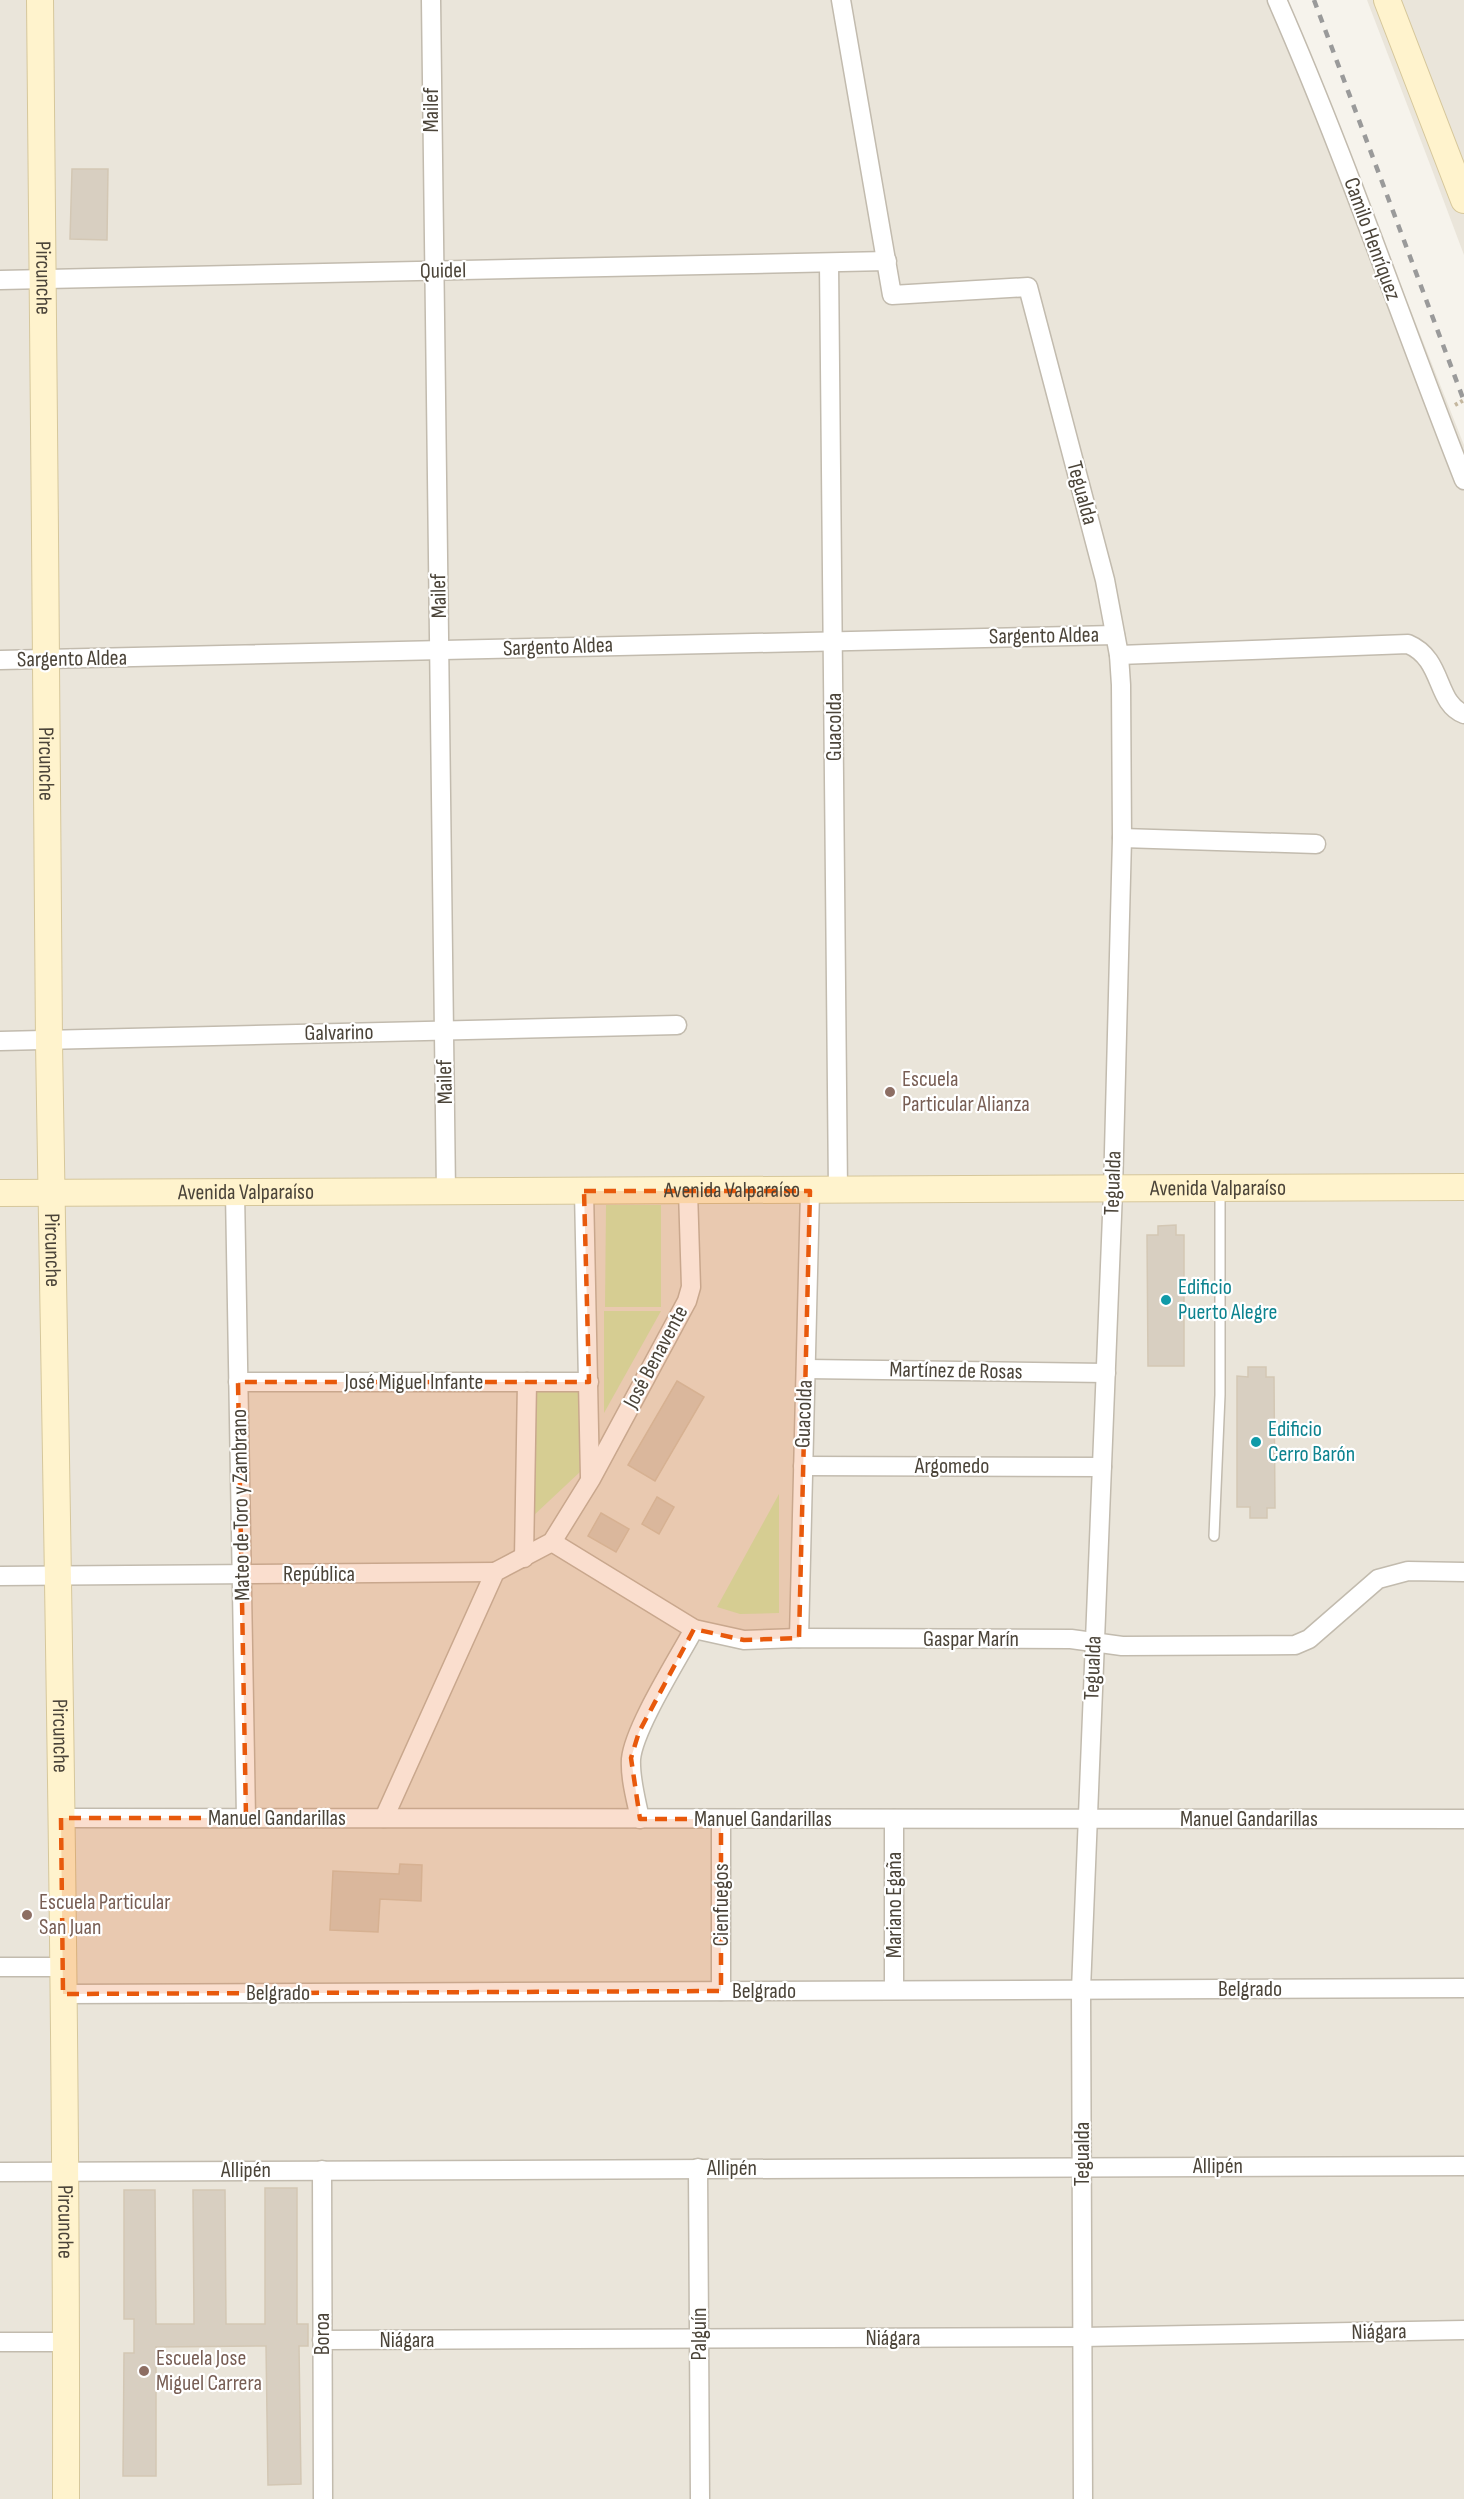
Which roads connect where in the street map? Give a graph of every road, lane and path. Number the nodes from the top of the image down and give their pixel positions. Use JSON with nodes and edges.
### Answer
{"nodes":[{"id":1,"x":40,"y":0,"type":"edge"},
{"id":2,"x":431,"y":0,"type":"edge"},
{"id":3,"x":841,"y":0,"type":"edge"},
{"id":4,"x":1277,"y":0,"type":"edge"},
{"id":5,"x":1388,"y":0,"type":"edge"},
{"id":6,"x":1464,"y":200,"type":"edge"},
{"id":7,"x":887,"y":261,"type":"junction"},
{"id":8,"x":829,"y":263,"type":"junction"},
{"id":9,"x":433,"y":271,"type":"junction"},
{"id":10,"x":45,"y":279,"type":"junction"},
{"id":11,"x":0,"y":280,"type":"edge"},
{"id":12,"x":1464,"y":480,"type":"edge"},
{"id":13,"x":1115,"y":635,"type":"junction"},
{"id":14,"x":834,"y":639,"type":"junction"},
{"id":15,"x":440,"y":650,"type":"junction"},
{"id":16,"x":1119,"y":656,"type":"junction"},
{"id":17,"x":47,"y":659,"type":"junction"},
{"id":18,"x":0,"y":660,"type":"edge"},
{"id":19,"x":1464,"y":714,"type":"edge"},
{"id":20,"x":1122,"y":838,"type":"junction"},
{"id":21,"x":1316,"y":844,"type":"dead end"},
{"id":22,"x":677,"y":1024,"type":"dead end"},
{"id":23,"x":444,"y":1031,"type":"junction"},
{"id":24,"x":49,"y":1039,"type":"junction"},
{"id":25,"x":0,"y":1041,"type":"edge"},
{"id":26,"x":1464,"y":1187,"type":"edge"},
{"id":27,"x":1221,"y":1190,"type":"junction"},
{"id":28,"x":584,"y":1191,"type":"junction"},
{"id":29,"x":688,"y":1191,"type":"junction"},
{"id":30,"x":810,"y":1191,"type":"junction"},
{"id":31,"x":838,"y":1191,"type":"junction"},
{"id":32,"x":1113,"y":1191,"type":"junction"},
{"id":33,"x":235,"y":1192,"type":"junction"},
{"id":34,"x":0,"y":1193,"type":"edge"},
{"id":35,"x":52,"y":1193,"type":"junction"},
{"id":36,"x":446,"y":1193,"type":"junction"},
{"id":37,"x":806,"y":1369,"type":"junction"},
{"id":38,"x":1106,"y":1373,"type":"junction"},
{"id":39,"x":238,"y":1382,"type":"junction"},
{"id":40,"x":527,"y":1382,"type":"junction"},
{"id":41,"x":589,"y":1382,"type":"junction"},
{"id":42,"x":803,"y":1466,"type":"junction"},
{"id":43,"x":1102,"y":1467,"type":"junction"},
{"id":44,"x":591,"y":1479,"type":"junction"},
{"id":45,"x":1214,"y":1536,"type":"dead end"},
{"id":46,"x":552,"y":1542,"type":"junction"},
{"id":47,"x":524,"y":1558,"type":"junction"},
{"id":48,"x":495,"y":1572,"type":"junction"},
{"id":49,"x":1464,"y":1572,"type":"edge"},
{"id":50,"x":242,"y":1574,"type":"junction"},
{"id":51,"x":56,"y":1575,"type":"junction"},
{"id":52,"x":0,"y":1576,"type":"edge"},
{"id":53,"x":694,"y":1629,"type":"junction"},
{"id":54,"x":799,"y":1638,"type":"junction"},
{"id":55,"x":1095,"y":1642,"type":"junction"},
{"id":56,"x":61,"y":1818,"type":"junction"},
{"id":57,"x":246,"y":1818,"type":"junction"},
{"id":58,"x":384,"y":1818,"type":"junction"},
{"id":59,"x":640,"y":1819,"type":"junction"},
{"id":60,"x":722,"y":1819,"type":"junction"},
{"id":61,"x":894,"y":1819,"type":"junction"},
{"id":62,"x":1087,"y":1819,"type":"junction"},
{"id":63,"x":1464,"y":1819,"type":"edge"},
{"id":64,"x":0,"y":1967,"type":"edge"},
{"id":65,"x":62,"y":1967,"type":"junction"},
{"id":66,"x":1464,"y":1988,"type":"edge"},
{"id":67,"x":894,"y":1990,"type":"junction"},
{"id":68,"x":1081,"y":1990,"type":"junction"},
{"id":69,"x":721,"y":1991,"type":"junction"},
{"id":70,"x":63,"y":1994,"type":"junction"},
{"id":71,"x":1082,"y":2166,"type":"junction"},
{"id":72,"x":1464,"y":2166,"type":"edge"},
{"id":73,"x":698,"y":2168,"type":"junction"},
{"id":74,"x":322,"y":2170,"type":"junction"},
{"id":75,"x":66,"y":2171,"type":"junction"},
{"id":76,"x":0,"y":2172,"type":"edge"},
{"id":77,"x":1464,"y":2330,"type":"edge"},
{"id":78,"x":1082,"y":2337,"type":"junction"},
{"id":79,"x":699,"y":2338,"type":"junction"},
{"id":80,"x":322,"y":2340,"type":"junction"},
{"id":81,"x":0,"y":2342,"type":"edge"},
{"id":82,"x":66,"y":2342,"type":"junction"},
{"id":83,"x":66,"y":2499,"type":"edge"},
{"id":84,"x":323,"y":2499,"type":"edge"},
{"id":85,"x":700,"y":2499,"type":"edge"},
{"id":86,"x":1083,"y":2499,"type":"edge"}],
"edges":[{"from":1,"to":10,"type":"street","name":"Pircunche"},
{"from":2,"to":9,"type":"street","name":"Mailef"},
{"from":3,"to":7,"type":"street"},
{"from":4,"to":12,"type":"street","name":"Camilo Henríquez"},
{"from":5,"to":6,"type":"street"},
{"from":7,"to":8,"type":"street","name":"Quidel"},
{"from":7,"to":13,"type":"street","name":"Tegualda"},
{"from":8,"to":9,"type":"street","name":"Quidel"},
{"from":8,"to":14,"type":"street","name":"Guacolda"},
{"from":9,"to":10,"type":"street","name":"Quidel"},
{"from":9,"to":15,"type":"street","name":"Mailef"},
{"from":10,"to":11,"type":"street","name":"Quidel"},
{"from":10,"to":17,"type":"street","name":"Pircunche"},
{"from":13,"to":14,"type":"street","name":"Sargento Aldea"},
{"from":13,"to":16,"type":"street","name":"Tegualda"},
{"from":14,"to":15,"type":"street","name":"Sargento Aldea"},
{"from":14,"to":31,"type":"street","name":"Guacolda"},
{"from":15,"to":17,"type":"street","name":"Sargento Aldea"},
{"from":15,"to":23,"type":"street","name":"Mailef"},
{"from":16,"to":19,"type":"street","name":"Sargento Aldea"},
{"from":16,"to":20,"type":"street","name":"Tegualda"},
{"from":17,"to":18,"type":"street","name":"Sargento Aldea"},
{"from":17,"to":24,"type":"street","name":"Pircunche"},
{"from":20,"to":21,"type":"street"},
{"from":20,"to":32,"type":"street","name":"Tegualda"},
{"from":22,"to":23,"type":"street","name":"Galvarino"},
{"from":23,"to":24,"type":"street","name":"Galvarino"},
{"from":23,"to":36,"type":"street","name":"Mailef"},
{"from":24,"to":25,"type":"street","name":"Galvarino"},
{"from":24,"to":35,"type":"street","name":"Pircunche"},
{"from":26,"to":27,"type":"street","name":"Avenida Valparaíso"},
{"from":27,"to":32,"type":"street","name":"Avenida Valparaíso"},
{"from":27,"to":45,"type":"lane"},
{"from":28,"to":29,"type":"street","name":"Avenida Valparaíso"},
{"from":28,"to":36,"type":"street","name":"Avenida Valparaíso"},
{"from":28,"to":41,"type":"street","name":"José Benavente"},
{"from":29,"to":30,"type":"street","name":"Avenida Valparaíso"},
{"from":29,"to":44,"type":"street","name":"José Benavente"},
{"from":30,"to":31,"type":"street","name":"Avenida Valparaíso"},
{"from":30,"to":37,"type":"street","name":"Guacolda"},
{"from":31,"to":32,"type":"street","name":"Avenida Valparaíso"},
{"from":32,"to":38,"type":"street","name":"Tegualda"},
{"from":33,"to":35,"type":"street","name":"Avenida Valparaíso"},
{"from":33,"to":36,"type":"street","name":"Avenida Valparaíso"},
{"from":33,"to":39,"type":"street","name":"Mateo de Toro y Zambrano"},
{"from":34,"to":35,"type":"street","name":"Avenida Valparaíso"},
{"from":35,"to":51,"type":"street","name":"Pircunche"},
{"from":37,"to":38,"type":"street","name":"Martínez de Rosas"},
{"from":37,"to":42,"type":"street","name":"Guacolda"},
{"from":38,"to":43,"type":"street","name":"Tegualda"},
{"from":39,"to":40,"type":"street","name":"José Miguel Infante"},
{"from":39,"to":50,"type":"street","name":"Mateo de Toro y Zambrano"},
{"from":40,"to":41,"type":"street","name":"José Miguel Infante"},
{"from":40,"to":47,"type":"street"},
{"from":41,"to":44,"type":"street","name":"José Benavente"},
{"from":42,"to":43,"type":"street","name":"Argomedo"},
{"from":42,"to":54,"type":"street","name":"Guacolda"},
{"from":43,"to":55,"type":"street","name":"Tegualda"},
{"from":44,"to":46,"type":"street","name":"José Benavente"},
{"from":46,"to":47,"type":"street","name":"José Benavente"},
{"from":46,"to":53,"type":"street","name":"Gaspar Marín"},
{"from":47,"to":48,"type":"street","name":"José Benavente"},
{"from":48,"to":50,"type":"street","name":"República"},
{"from":48,"to":58,"type":"street"},
{"from":49,"to":55,"type":"street","name":"Gaspar Marín"},
{"from":50,"to":51,"type":"street","name":"República"},
{"from":50,"to":57,"type":"street","name":"Mateo de Toro y Zambrano"},
{"from":51,"to":52,"type":"street","name":"República"},
{"from":51,"to":56,"type":"street","name":"Pircunche"},
{"from":53,"to":54,"type":"street","name":"Gaspar Marín"},
{"from":53,"to":59,"type":"street"},
{"from":54,"to":55,"type":"street","name":"Gaspar Marín"},
{"from":55,"to":62,"type":"street","name":"Tegualda"},
{"from":56,"to":57,"type":"street","name":"Manuel Gandarillas"},
{"from":56,"to":65,"type":"street","name":"Pircunche"},
{"from":57,"to":58,"type":"street","name":"Manuel Gandarillas"},
{"from":58,"to":59,"type":"street","name":"Manuel Gandarillas"},
{"from":59,"to":60,"type":"street","name":"Manuel Gandarillas"},
{"from":60,"to":61,"type":"street","name":"Manuel Gandarillas"},
{"from":60,"to":69,"type":"street","name":"Cienfuegos"},
{"from":61,"to":62,"type":"street","name":"Manuel Gandarillas"},
{"from":61,"to":67,"type":"street","name":"Mariano Egaña"},
{"from":62,"to":63,"type":"street","name":"Manuel Gandarillas"},
{"from":62,"to":68,"type":"street","name":"Tegualda"},
{"from":64,"to":65,"type":"street"},
{"from":65,"to":70,"type":"street","name":"Pircunche"},
{"from":66,"to":68,"type":"street","name":"Belgrado"},
{"from":67,"to":68,"type":"street","name":"Belgrado"},
{"from":67,"to":69,"type":"street","name":"Belgrado"},
{"from":68,"to":71,"type":"street","name":"Tegualda"},
{"from":69,"to":70,"type":"street","name":"Belgrado"},
{"from":70,"to":75,"type":"street","name":"Pircunche"},
{"from":71,"to":72,"type":"street","name":"Allipén"},
{"from":71,"to":73,"type":"street","name":"Allipén"},
{"from":71,"to":78,"type":"street","name":"Tegualda"},
{"from":73,"to":74,"type":"street","name":"Allipén"},
{"from":73,"to":79,"type":"street","name":"Palguín"},
{"from":74,"to":75,"type":"street","name":"Allipén"},
{"from":74,"to":80,"type":"street","name":"Boroa"},
{"from":75,"to":76,"type":"street","name":"Allipén"},
{"from":75,"to":82,"type":"street","name":"Pircunche"},
{"from":77,"to":78,"type":"street","name":"Niágara"},
{"from":78,"to":79,"type":"street","name":"Niágara"},
{"from":78,"to":86,"type":"street","name":"Tegualda"},
{"from":79,"to":80,"type":"street","name":"Niágara"},
{"from":79,"to":85,"type":"street","name":"Palguín"},
{"from":80,"to":84,"type":"street","name":"Boroa"},
{"from":81,"to":82,"type":"street"},
{"from":82,"to":83,"type":"street","name":"Pircunche"}]}
